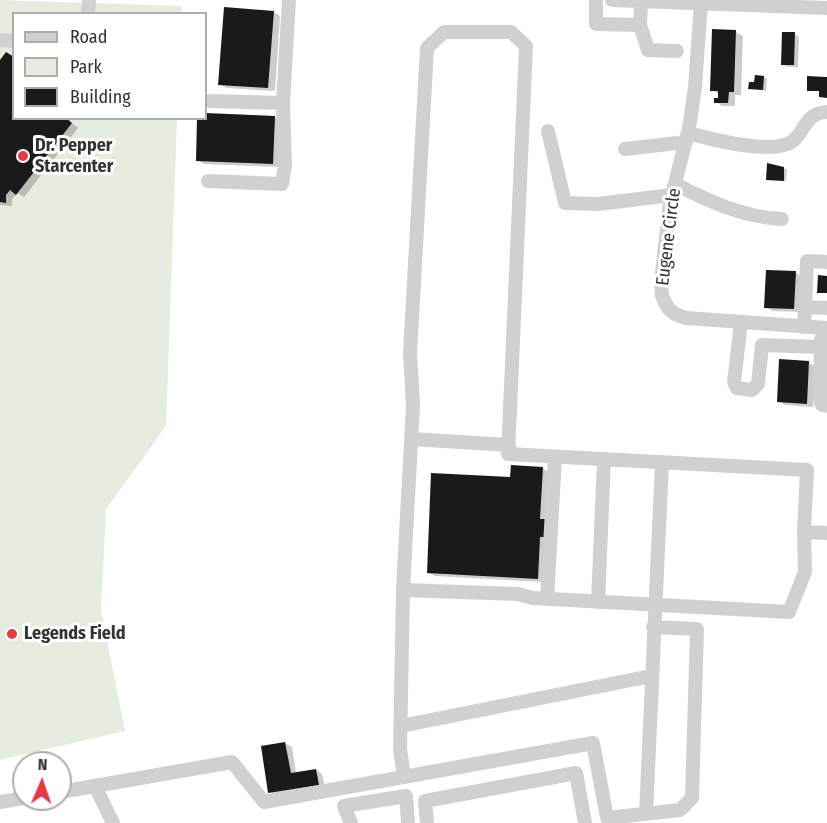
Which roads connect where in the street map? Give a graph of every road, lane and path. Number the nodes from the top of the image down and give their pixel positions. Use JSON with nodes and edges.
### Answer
{"nodes":[{"id":1,"x":290,"y":0,"type":"edge"},
{"id":2,"x":596,"y":0,"type":"edge"},
{"id":3,"x":612,"y":0,"type":"edge"},
{"id":4,"x":640,"y":1,"type":"edge"},
{"id":5,"x":724,"y":2,"type":"edge"},
{"id":6,"x":701,"y":3,"type":"junction"},
{"id":7,"x":752,"y":3,"type":"edge"},
{"id":8,"x":827,"y":8,"type":"edge"},
{"id":9,"x":640,"y":25,"type":"junction"},
{"id":10,"x":677,"y":51,"type":"dead end"},
{"id":11,"x":210,"y":101,"type":"dead end"},
{"id":12,"x":283,"y":104,"type":"junction"},
{"id":13,"x":827,"y":112,"type":"edge"},
{"id":14,"x":549,"y":131,"type":"dead end"},
{"id":15,"x":687,"y":138,"type":"junction"},
{"id":16,"x":625,"y":149,"type":"dead end"},
{"id":17,"x":208,"y":181,"type":"dead end"},
{"id":18,"x":674,"y":190,"type":"junction"},
{"id":19,"x":782,"y":219,"type":"dead end"},
{"id":20,"x":827,"y":262,"type":"edge"},
{"id":21,"x":805,"y":307,"type":"junction"},
{"id":22,"x":827,"y":308,"type":"edge"},
{"id":23,"x":741,"y":322,"type":"junction"},
{"id":24,"x":804,"y":327,"type":"junction"},
{"id":25,"x":823,"y":336,"type":"edge"},
{"id":26,"x":738,"y":343,"type":"junction"},
{"id":27,"x":762,"y":345,"type":"junction"},
{"id":28,"x":827,"y":406,"type":"edge"},
{"id":29,"x":411,"y":439,"type":"junction"},
{"id":30,"x":509,"y":445,"type":"junction"},
{"id":31,"x":555,"y":457,"type":"junction"},
{"id":32,"x":604,"y":459,"type":"junction"},
{"id":33,"x":662,"y":462,"type":"junction"},
{"id":34,"x":804,"y":532,"type":"junction"},
{"id":35,"x":827,"y":533,"type":"edge"},
{"id":36,"x":403,"y":590,"type":"junction"},
{"id":37,"x":547,"y":599,"type":"junction"},
{"id":38,"x":598,"y":602,"type":"junction"},
{"id":39,"x":654,"y":605,"type":"junction"},
{"id":40,"x":653,"y":627,"type":"junction"},
{"id":41,"x":651,"y":676,"type":"junction"},
{"id":42,"x":401,"y":726,"type":"junction"},
{"id":43,"x":404,"y":777,"type":"junction"},
{"id":44,"x":95,"y":786,"type":"junction"},
{"id":45,"x":72,"y":790,"type":"edge"},
{"id":46,"x":646,"y":814,"type":"junction"},
{"id":47,"x":113,"y":823,"type":"edge"},
{"id":48,"x":351,"y":823,"type":"edge"},
{"id":49,"x":408,"y":823,"type":"edge"},
{"id":50,"x":427,"y":823,"type":"edge"},
{"id":51,"x":585,"y":823,"type":"edge"}],
"edges":[{"from":1,"to":12,"type":"street"},
{"from":2,"to":9,"type":"street"},
{"from":3,"to":4,"type":"street"},
{"from":4,"to":6,"type":"street"},
{"from":4,"to":9,"type":"street"},
{"from":5,"to":6,"type":"street"},
{"from":5,"to":7,"type":"street"},
{"from":6,"to":15,"type":"street","name":"Eugene Circle"},
{"from":7,"to":8,"type":"street"},
{"from":9,"to":10,"type":"street"},
{"from":11,"to":12,"type":"street"},
{"from":12,"to":17,"type":"street"},
{"from":13,"to":15,"type":"street"},
{"from":14,"to":18,"type":"street"},
{"from":15,"to":16,"type":"street"},
{"from":15,"to":18,"type":"street","name":"Eugene Circle"},
{"from":18,"to":19,"type":"street"},
{"from":18,"to":23,"type":"street","name":"Eugene Circle"},
{"from":20,"to":21,"type":"street"},
{"from":21,"to":22,"type":"street"},
{"from":21,"to":24,"type":"street"},
{"from":23,"to":24,"type":"street","name":"Eugene Circle"},
{"from":23,"to":26,"type":"street"},
{"from":24,"to":25,"type":"street","name":"Eugene Circle"},
{"from":25,"to":27,"type":"street"},
{"from":25,"to":28,"type":"street"},
{"from":26,"to":27,"type":"street"},
{"from":26,"to":27,"type":"street"},
{"from":29,"to":30,"type":"street"},
{"from":29,"to":30,"type":"street"},
{"from":29,"to":36,"type":"street"},
{"from":30,"to":31,"type":"street"},
{"from":31,"to":32,"type":"street"},
{"from":31,"to":37,"type":"street"},
{"from":32,"to":33,"type":"street"},
{"from":32,"to":38,"type":"street"},
{"from":33,"to":34,"type":"street"},
{"from":33,"to":39,"type":"street"},
{"from":34,"to":35,"type":"street"},
{"from":34,"to":39,"type":"street"},
{"from":36,"to":37,"type":"street"},
{"from":36,"to":42,"type":"street"},
{"from":37,"to":38,"type":"street"},
{"from":38,"to":39,"type":"street"},
{"from":39,"to":40,"type":"street"},
{"from":40,"to":41,"type":"street"},
{"from":40,"to":46,"type":"street"},
{"from":41,"to":42,"type":"street"},
{"from":41,"to":46,"type":"street"},
{"from":42,"to":43,"type":"street"},
{"from":43,"to":44,"type":"street"},
{"from":43,"to":46,"type":"street"},
{"from":44,"to":45,"type":"street"},
{"from":44,"to":47,"type":"street"},
{"from":48,"to":49,"type":"street"},
{"from":50,"to":51,"type":"street"}]}
